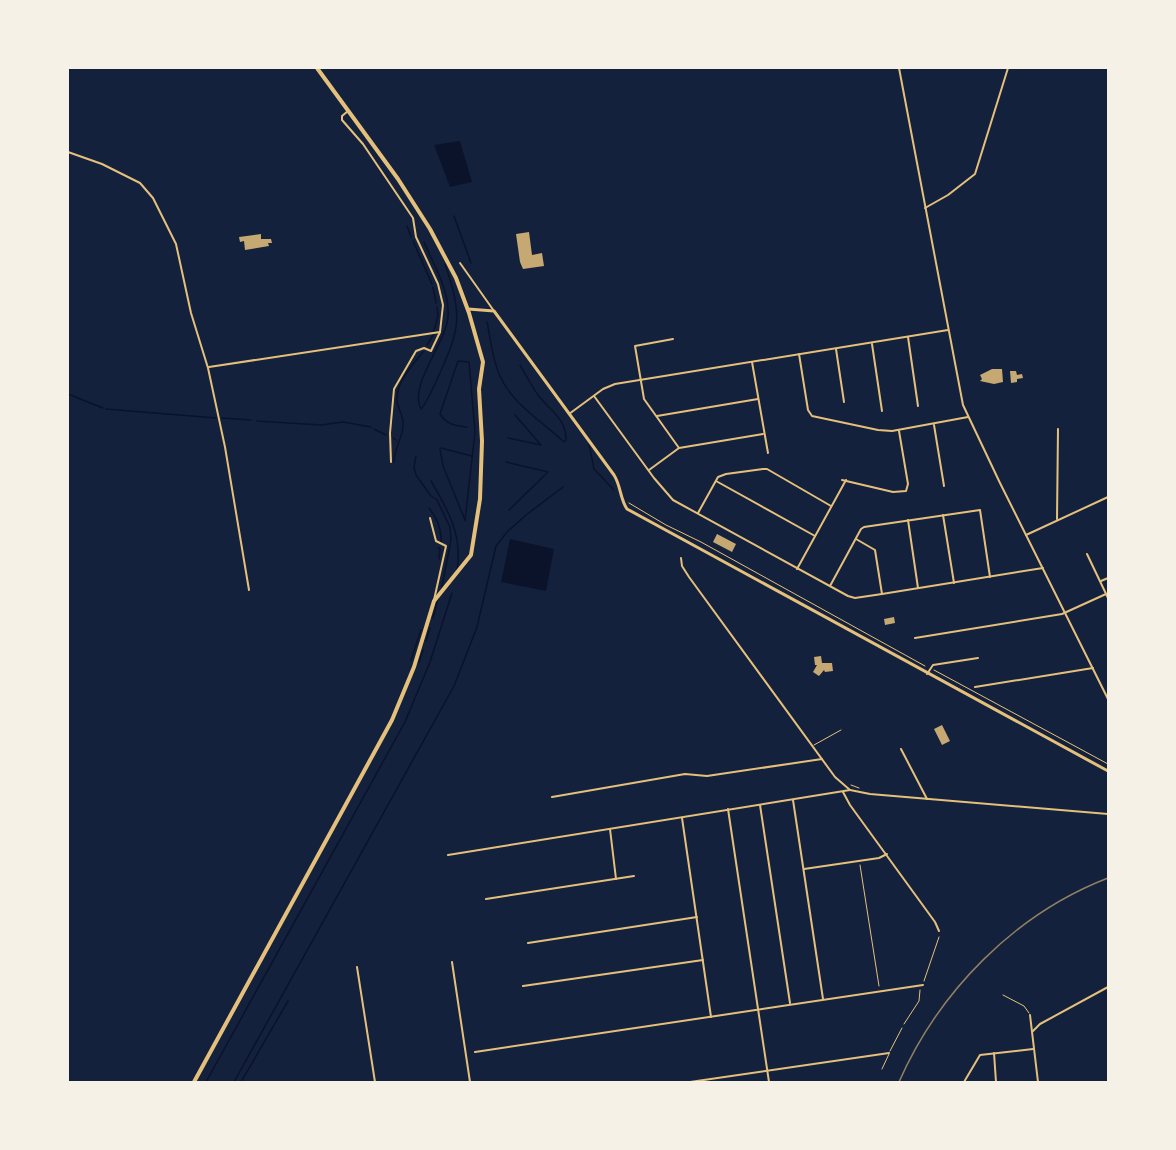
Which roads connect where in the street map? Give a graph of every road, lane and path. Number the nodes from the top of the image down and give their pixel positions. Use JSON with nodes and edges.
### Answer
{"nodes":[{"id":1,"x":317,"y":68,"type":"edge"},
{"id":2,"x":899,"y":68,"type":"edge"},
{"id":3,"x":1008,"y":68,"type":"edge"},
{"id":4,"x":348,"y":110,"type":"junction"},
{"id":5,"x":68,"y":152,"type":"edge"},
{"id":6,"x":925,"y":208,"type":"junction"},
{"id":7,"x":460,"y":263,"type":"dead end"},
{"id":8,"x":468,"y":309,"type":"junction"},
{"id":9,"x":494,"y":311,"type":"junction"},
{"id":10,"x":948,"y":330,"type":"junction"},
{"id":11,"x":440,"y":332,"type":"junction"},
{"id":12,"x":908,"y":338,"type":"junction"},
{"id":13,"x":674,"y":339,"type":"dead end"},
{"id":14,"x":872,"y":344,"type":"junction"},
{"id":15,"x":836,"y":349,"type":"junction"},
{"id":16,"x":799,"y":354,"type":"junction"},
{"id":17,"x":752,"y":362,"type":"junction"},
{"id":18,"x":208,"y":368,"type":"junction"},
{"id":19,"x":640,"y":380,"type":"junction"},
{"id":20,"x":594,"y":396,"type":"junction"},
{"id":21,"x":758,"y":399,"type":"junction"},
{"id":22,"x":844,"y":402,"type":"dead end"},
{"id":23,"x":918,"y":406,"type":"dead end"},
{"id":24,"x":882,"y":411,"type":"dead end"},
{"id":25,"x":569,"y":414,"type":"junction"},
{"id":26,"x":657,"y":416,"type":"junction"},
{"id":27,"x":968,"y":417,"type":"junction"},
{"id":28,"x":934,"y":425,"type":"junction"},
{"id":29,"x":1058,"y":429,"type":"dead end"},
{"id":30,"x":899,"y":431,"type":"junction"},
{"id":31,"x":763,"y":434,"type":"junction"},
{"id":32,"x":680,"y":448,"type":"junction"},
{"id":33,"x":768,"y":453,"type":"dead end"},
{"id":34,"x":391,"y":462,"type":"dead end"},
{"id":35,"x":649,"y":470,"type":"junction"},
{"id":36,"x":716,"y":481,"type":"junction"},
{"id":37,"x":944,"y":486,"type":"dead end"},
{"id":38,"x":1108,"y":497,"type":"edge"},
{"id":39,"x":630,"y":503,"type":"dead end"},
{"id":40,"x":831,"y":506,"type":"junction"},
{"id":41,"x":698,"y":514,"type":"junction"},
{"id":42,"x":944,"y":515,"type":"junction"},
{"id":43,"x":430,"y":518,"type":"dead end"},
{"id":44,"x":1057,"y":519,"type":"junction"},
{"id":45,"x":908,"y":520,"type":"junction"},
{"id":46,"x":1026,"y":535,"type":"junction"},
{"id":47,"x":815,"y":536,"type":"junction"},
{"id":48,"x":855,"y":539,"type":"junction"},
{"id":49,"x":1087,"y":554,"type":"dead end"},
{"id":50,"x":681,"y":558,"type":"dead end"},
{"id":51,"x":1043,"y":568,"type":"junction"},
{"id":52,"x":797,"y":569,"type":"junction"},
{"id":53,"x":990,"y":577,"type":"junction"},
{"id":54,"x":1108,"y":578,"type":"edge"},
{"id":55,"x":1101,"y":581,"type":"junction"},
{"id":56,"x":954,"y":583,"type":"junction"},
{"id":57,"x":830,"y":586,"type":"junction"},
{"id":58,"x":918,"y":588,"type":"junction"},
{"id":59,"x":249,"y":590,"type":"dead end"},
{"id":60,"x":882,"y":594,"type":"junction"},
{"id":61,"x":1106,"y":594,"type":"junction"},
{"id":62,"x":1108,"y":598,"type":"edge"},
{"id":63,"x":434,"y":602,"type":"junction"},
{"id":64,"x":1065,"y":612,"type":"junction"},
{"id":65,"x":915,"y":638,"type":"dead end"},
{"id":66,"x":978,"y":658,"type":"dead end"},
{"id":67,"x":930,"y":668,"type":"junction"},
{"id":68,"x":1093,"y":668,"type":"junction"},
{"id":69,"x":927,"y":674,"type":"junction"},
{"id":70,"x":975,"y":687,"type":"dead end"},
{"id":71,"x":1108,"y":699,"type":"edge"},
{"id":72,"x":841,"y":730,"type":"dead end"},
{"id":73,"x":812,"y":746,"type":"junction"},
{"id":74,"x":901,"y":749,"type":"dead end"},
{"id":75,"x":822,"y":759,"type":"junction"},
{"id":76,"x":1108,"y":764,"type":"edge"},
{"id":77,"x":1108,"y":771,"type":"edge"},
{"id":78,"x":847,"y":783,"type":"dead end"},
{"id":79,"x":860,"y":788,"type":"dead end"},
{"id":80,"x":850,"y":790,"type":"junction"},
{"id":81,"x":843,"y":792,"type":"junction"},
{"id":82,"x":552,"y":797,"type":"dead end"},
{"id":83,"x":927,"y":799,"type":"junction"},
{"id":84,"x":793,"y":800,"type":"junction"},
{"id":85,"x":760,"y":805,"type":"junction"},
{"id":86,"x":728,"y":809,"type":"junction"},
{"id":87,"x":1108,"y":814,"type":"edge"},
{"id":88,"x":682,"y":817,"type":"junction"},
{"id":89,"x":610,"y":829,"type":"junction"},
{"id":90,"x":886,"y":854,"type":"junction"},
{"id":91,"x":448,"y":855,"type":"dead end"},
{"id":92,"x":859,"y":860,"type":"junction"},
{"id":93,"x":803,"y":869,"type":"junction"},
{"id":94,"x":634,"y":876,"type":"dead end"},
{"id":95,"x":616,"y":879,"type":"junction"},
{"id":96,"x":486,"y":899,"type":"dead end"},
{"id":97,"x":697,"y":917,"type":"junction"},
{"id":98,"x":939,"y":931,"type":"joint"},
{"id":99,"x":528,"y":943,"type":"dead end"},
{"id":100,"x":703,"y":960,"type":"junction"},
{"id":101,"x":452,"y":962,"type":"dead end"},
{"id":102,"x":357,"y":968,"type":"dead end"},
{"id":103,"x":923,"y":985,"type":"junction"},
{"id":104,"x":523,"y":986,"type":"dead end"},
{"id":105,"x":1108,"y":987,"type":"edge"},
{"id":106,"x":879,"y":991,"type":"junction"},
{"id":107,"x":1003,"y":994,"type":"dead end"},
{"id":108,"x":823,"y":1000,"type":"junction"},
{"id":109,"x":790,"y":1004,"type":"junction"},
{"id":110,"x":758,"y":1010,"type":"junction"},
{"id":111,"x":1029,"y":1014,"type":"joint"},
{"id":112,"x":711,"y":1017,"type":"junction"},
{"id":113,"x":902,"y":1028,"type":"joint"},
{"id":114,"x":1033,"y":1031,"type":"junction"},
{"id":115,"x":1034,"y":1049,"type":"junction"},
{"id":116,"x":475,"y":1052,"type":"dead end"},
{"id":117,"x":889,"y":1053,"type":"junction"},
{"id":118,"x":994,"y":1053,"type":"junction"},
{"id":119,"x":882,"y":1069,"type":"dead end"},
{"id":120,"x":767,"y":1071,"type":"junction"},
{"id":121,"x":194,"y":1083,"type":"edge"},
{"id":122,"x":375,"y":1083,"type":"edge"},
{"id":123,"x":470,"y":1083,"type":"edge"},
{"id":124,"x":690,"y":1083,"type":"edge"},
{"id":125,"x":769,"y":1083,"type":"edge"},
{"id":126,"x":964,"y":1083,"type":"edge"},
{"id":127,"x":996,"y":1083,"type":"edge"},
{"id":128,"x":1038,"y":1083,"type":"edge"}],
"edges":[{"from":1,"to":4,"type":"highway"},
{"from":2,"to":6,"type":"street"},
{"from":3,"to":6,"type":"street"},
{"from":4,"to":8,"type":"highway"},
{"from":4,"to":11,"type":"street"},
{"from":5,"to":18,"type":"street"},
{"from":6,"to":10,"type":"street"},
{"from":7,"to":9,"type":"street"},
{"from":8,"to":9,"type":"main road"},
{"from":8,"to":63,"type":"highway"},
{"from":9,"to":25,"type":"main road"},
{"from":10,"to":12,"type":"street"},
{"from":10,"to":27,"type":"street"},
{"from":11,"to":18,"type":"street"},
{"from":11,"to":34,"type":"street"},
{"from":12,"to":14,"type":"street"},
{"from":12,"to":23,"type":"street"},
{"from":13,"to":19,"type":"street"},
{"from":14,"to":15,"type":"street"},
{"from":14,"to":24,"type":"street"},
{"from":15,"to":16,"type":"street"},
{"from":15,"to":22,"type":"street"},
{"from":16,"to":17,"type":"street"},
{"from":16,"to":30,"type":"street"},
{"from":17,"to":19,"type":"street"},
{"from":17,"to":21,"type":"street"},
{"from":18,"to":59,"type":"street"},
{"from":19,"to":20,"type":"street"},
{"from":19,"to":26,"type":"street"},
{"from":20,"to":25,"type":"street"},
{"from":20,"to":35,"type":"street"},
{"from":21,"to":26,"type":"street"},
{"from":21,"to":31,"type":"street"},
{"from":25,"to":69,"type":"main road"},
{"from":26,"to":32,"type":"street"},
{"from":27,"to":28,"type":"street"},
{"from":27,"to":46,"type":"street"},
{"from":28,"to":30,"type":"street"},
{"from":28,"to":37,"type":"street"},
{"from":29,"to":44,"type":"street"},
{"from":30,"to":40,"type":"street"},
{"from":31,"to":32,"type":"street"},
{"from":31,"to":33,"type":"street"},
{"from":32,"to":35,"type":"street"},
{"from":35,"to":41,"type":"street"},
{"from":36,"to":40,"type":"street"},
{"from":36,"to":41,"type":"street"},
{"from":36,"to":47,"type":"street"},
{"from":38,"to":44,"type":"street"},
{"from":39,"to":67,"type":"path"},
{"from":40,"to":47,"type":"street"},
{"from":41,"to":52,"type":"street"},
{"from":42,"to":45,"type":"street"},
{"from":42,"to":53,"type":"street"},
{"from":42,"to":56,"type":"street"},
{"from":43,"to":63,"type":"street"},
{"from":44,"to":46,"type":"street"},
{"from":45,"to":48,"type":"street"},
{"from":45,"to":58,"type":"street"},
{"from":46,"to":51,"type":"street"},
{"from":47,"to":52,"type":"street"},
{"from":48,"to":57,"type":"street"},
{"from":48,"to":60,"type":"street"},
{"from":49,"to":55,"type":"street"},
{"from":50,"to":73,"type":"street"},
{"from":51,"to":53,"type":"street"},
{"from":51,"to":64,"type":"street"},
{"from":52,"to":57,"type":"street"},
{"from":53,"to":56,"type":"street"},
{"from":54,"to":55,"type":"street"},
{"from":55,"to":61,"type":"street"},
{"from":56,"to":58,"type":"street"},
{"from":57,"to":60,"type":"street"},
{"from":58,"to":60,"type":"street"},
{"from":61,"to":62,"type":"street"},
{"from":61,"to":64,"type":"street"},
{"from":63,"to":121,"type":"highway"},
{"from":64,"to":65,"type":"street"},
{"from":64,"to":68,"type":"street"},
{"from":66,"to":67,"type":"street"},
{"from":67,"to":69,"type":"street"},
{"from":67,"to":76,"type":"path"},
{"from":68,"to":70,"type":"street"},
{"from":68,"to":71,"type":"street"},
{"from":69,"to":77,"type":"main road"},
{"from":72,"to":73,"type":"lane"},
{"from":73,"to":75,"type":"street"},
{"from":74,"to":83,"type":"street"},
{"from":75,"to":80,"type":"street"},
{"from":75,"to":82,"type":"street"},
{"from":78,"to":79,"type":"path"},
{"from":80,"to":81,"type":"street"},
{"from":80,"to":83,"type":"street"},
{"from":81,"to":84,"type":"street"},
{"from":81,"to":90,"type":"street"},
{"from":83,"to":87,"type":"street"},
{"from":84,"to":85,"type":"street"},
{"from":84,"to":93,"type":"street"},
{"from":85,"to":86,"type":"street"},
{"from":85,"to":109,"type":"street"},
{"from":86,"to":88,"type":"street"},
{"from":86,"to":110,"type":"street"},
{"from":88,"to":89,"type":"street"},
{"from":88,"to":97,"type":"street"},
{"from":89,"to":91,"type":"street"},
{"from":89,"to":95,"type":"street"},
{"from":90,"to":92,"type":"street"},
{"from":90,"to":98,"type":"street"},
{"from":92,"to":93,"type":"street"},
{"from":92,"to":106,"type":"path"},
{"from":93,"to":108,"type":"street"},
{"from":94,"to":95,"type":"street"},
{"from":95,"to":96,"type":"street"},
{"from":97,"to":99,"type":"street"},
{"from":97,"to":100,"type":"street"},
{"from":98,"to":103,"type":"path"},
{"from":100,"to":104,"type":"street"},
{"from":100,"to":112,"type":"street"},
{"from":101,"to":123,"type":"street"},
{"from":102,"to":122,"type":"street"},
{"from":103,"to":106,"type":"street"},
{"from":103,"to":113,"type":"path"},
{"from":105,"to":114,"type":"street"},
{"from":106,"to":108,"type":"street"},
{"from":107,"to":111,"type":"lane"},
{"from":108,"to":109,"type":"street"},
{"from":109,"to":110,"type":"street"},
{"from":110,"to":112,"type":"street"},
{"from":110,"to":120,"type":"street"},
{"from":111,"to":114,"type":"street"},
{"from":112,"to":116,"type":"street"},
{"from":113,"to":117,"type":"lane"},
{"from":114,"to":115,"type":"street"},
{"from":115,"to":118,"type":"street"},
{"from":115,"to":128,"type":"street"},
{"from":117,"to":119,"type":"lane"},
{"from":117,"to":120,"type":"street"},
{"from":118,"to":126,"type":"street"},
{"from":118,"to":127,"type":"street"},
{"from":120,"to":124,"type":"street"},
{"from":120,"to":125,"type":"street"}]}
